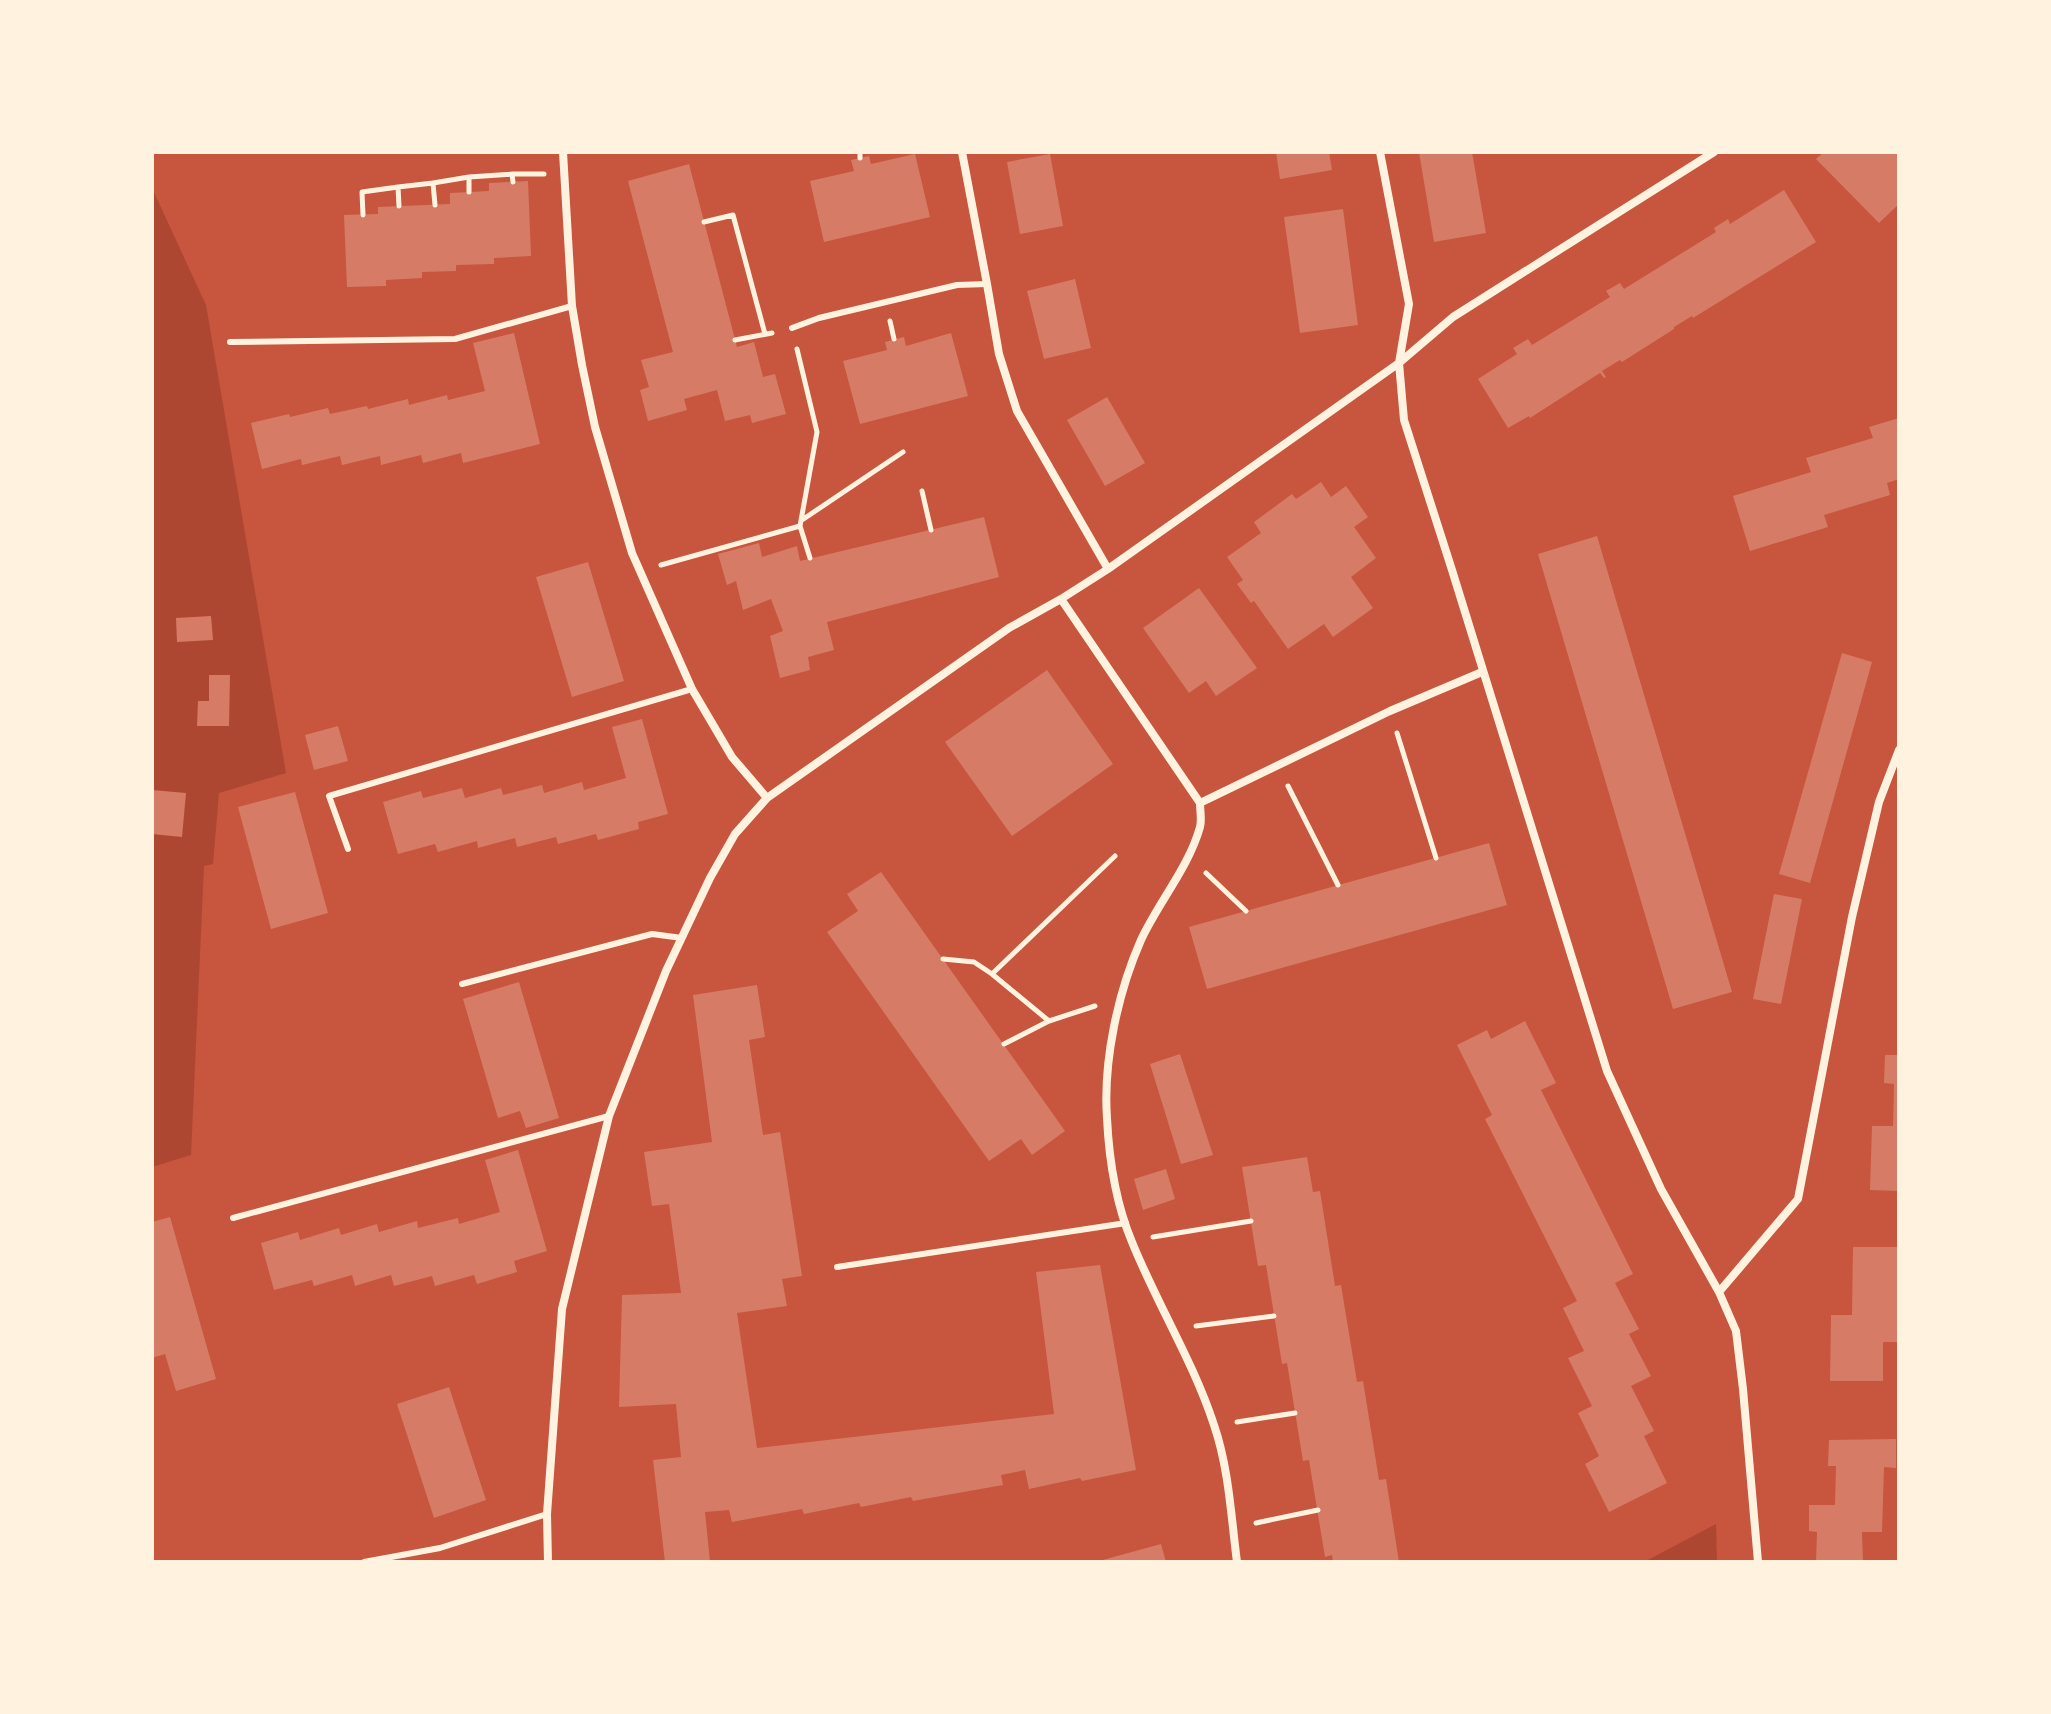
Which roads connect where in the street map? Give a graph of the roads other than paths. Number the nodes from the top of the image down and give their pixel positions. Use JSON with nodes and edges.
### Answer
{"nodes":[{"id":1,"x":563,"y":152,"type":"edge"},
{"id":2,"x":962,"y":152,"type":"edge"},
{"id":3,"x":1380,"y":152,"type":"edge"},
{"id":4,"x":1714,"y":152,"type":"edge"},
{"id":5,"x":987,"y":284,"type":"junction"},
{"id":6,"x":572,"y":306,"type":"junction"},
{"id":7,"x":792,"y":328,"type":"road end"},
{"id":8,"x":230,"y":342,"type":"dead end"},
{"id":9,"x":1399,"y":363,"type":"junction"},
{"id":10,"x":1108,"y":569,"type":"junction"},
{"id":11,"x":1061,"y":599,"type":"junction"},
{"id":12,"x":1482,"y":672,"type":"junction"},
{"id":13,"x":692,"y":689,"type":"junction"},
{"id":14,"x":1899,"y":750,"type":"edge"},
{"id":15,"x":767,"y":798,"type":"junction"},
{"id":16,"x":1200,"y":803,"type":"junction"},
{"id":17,"x":348,"y":849,"type":"dead end"},
{"id":18,"x":682,"y":938,"type":"junction"},
{"id":19,"x":462,"y":984,"type":"dead end"},
{"id":20,"x":609,"y":1116,"type":"junction"},
{"id":21,"x":233,"y":1218,"type":"dead end"},
{"id":22,"x":1126,"y":1223,"type":"junction"},
{"id":23,"x":837,"y":1267,"type":"dead end"},
{"id":24,"x":1719,"y":1292,"type":"junction"},
{"id":25,"x":547,"y":1514,"type":"junction"},
{"id":26,"x":364,"y":1562,"type":"edge"},
{"id":27,"x":548,"y":1562,"type":"edge"},
{"id":28,"x":1237,"y":1562,"type":"edge"},
{"id":29,"x":1758,"y":1562,"type":"edge"}],
"edges":[{"from":1,"to":6,"type":"street"},
{"from":2,"to":5,"type":"street"},
{"from":3,"to":9,"type":"street"},
{"from":4,"to":9,"type":"street"},
{"from":5,"to":7,"type":"lane"},
{"from":5,"to":10,"type":"street"},
{"from":6,"to":8,"type":"lane"},
{"from":6,"to":13,"type":"street"},
{"from":9,"to":10,"type":"street"},
{"from":9,"to":12,"type":"street"},
{"from":10,"to":11,"type":"street"},
{"from":11,"to":15,"type":"street"},
{"from":11,"to":16,"type":"street"},
{"from":12,"to":16,"type":"street"},
{"from":12,"to":24,"type":"street"},
{"from":13,"to":15,"type":"street"},
{"from":13,"to":17,"type":"lane"},
{"from":14,"to":24,"type":"street"},
{"from":15,"to":18,"type":"street"},
{"from":16,"to":22,"type":"street"},
{"from":18,"to":19,"type":"lane"},
{"from":18,"to":20,"type":"street"},
{"from":20,"to":21,"type":"lane"},
{"from":20,"to":25,"type":"street"},
{"from":22,"to":23,"type":"lane"},
{"from":22,"to":28,"type":"street"},
{"from":24,"to":29,"type":"street"},
{"from":25,"to":26,"type":"lane"},
{"from":25,"to":27,"type":"street"}]}
